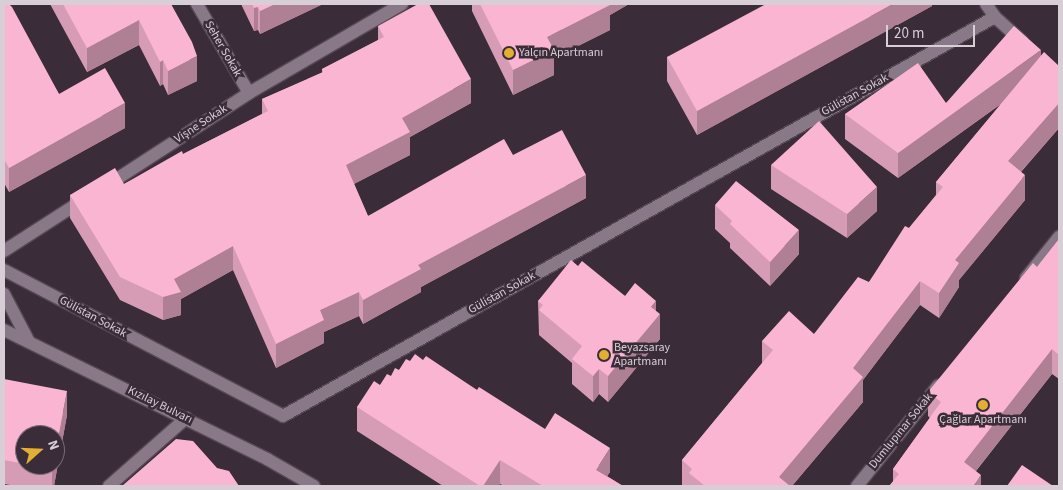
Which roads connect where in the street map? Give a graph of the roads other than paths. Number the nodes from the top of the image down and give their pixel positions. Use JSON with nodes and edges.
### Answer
{"nodes":[{"id":1,"x":197,"y":4,"type":"edge"},
{"id":2,"x":402,"y":4,"type":"edge"},
{"id":3,"x":986,"y":4,"type":"edge"},
{"id":4,"x":995,"y":17,"type":"junction"},
{"id":5,"x":1031,"y":48,"type":"edge"},
{"id":6,"x":249,"y":94,"type":"junction"},
{"id":7,"x":1059,"y":237,"type":"edge"},
{"id":8,"x":4,"y":251,"type":"edge"},
{"id":9,"x":4,"y":270,"type":"edge"},
{"id":10,"x":1016,"y":290,"type":"edge"},
{"id":11,"x":4,"y":294,"type":"edge"},
{"id":12,"x":4,"y":330,"type":"edge"},
{"id":13,"x":28,"y":340,"type":"junction"},
{"id":14,"x":949,"y":373,"type":"edge"},
{"id":15,"x":186,"y":418,"type":"junction"},
{"id":16,"x":109,"y":486,"type":"edge"},
{"id":17,"x":314,"y":486,"type":"edge"},
{"id":18,"x":856,"y":486,"type":"edge"}],
"edges":[{"from":1,"to":6,"type":"street","name":"Seher Sokak"},
{"from":2,"to":6,"type":"street","name":"Vişne Sokak"},
{"from":3,"to":4,"type":"street"},
{"from":4,"to":5,"type":"street"},
{"from":4,"to":9,"type":"street","name":"Gülistan Sokak"},
{"from":6,"to":8,"type":"street","name":"Vişne Sokak"},
{"from":7,"to":10,"type":"street"},
{"from":11,"to":13,"type":"street"},
{"from":12,"to":13,"type":"street","name":"Kızılay Bulvarı"},
{"from":13,"to":15,"type":"street","name":"Kızılay Bulvarı"},
{"from":14,"to":18,"type":"street","name":"Dumlupınar Sokak"},
{"from":15,"to":16,"type":"street"},
{"from":15,"to":17,"type":"street","name":"Kızılay Bulvarı"}]}
